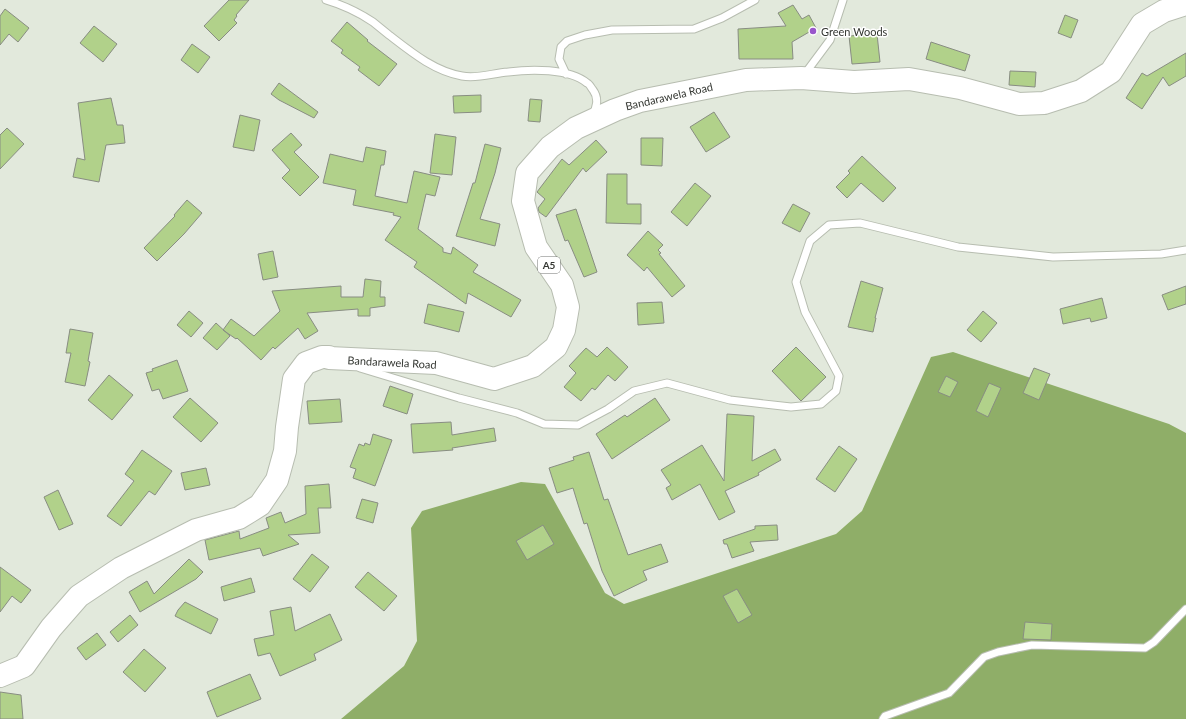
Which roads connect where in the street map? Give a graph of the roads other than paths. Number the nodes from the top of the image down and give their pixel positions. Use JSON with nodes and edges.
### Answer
{"nodes":[{"id":1,"x":326,"y":0,"type":"edge"},
{"id":2,"x":755,"y":0,"type":"edge"},
{"id":3,"x":843,"y":0,"type":"edge"},
{"id":4,"x":1186,"y":4,"type":"edge"},
{"id":5,"x":566,"y":74,"type":"junction"},
{"id":6,"x":801,"y":78,"type":"junction"},
{"id":7,"x":588,"y":122,"type":"junction"},
{"id":8,"x":1186,"y":250,"type":"edge"},
{"id":9,"x":329,"y":358,"type":"junction"},
{"id":10,"x":1186,"y":609,"type":"edge"},
{"id":11,"x":0,"y":676,"type":"edge"},
{"id":12,"x":883,"y":719,"type":"edge"}],
"edges":[{"from":1,"to":5,"type":"lane"},
{"from":2,"to":5,"type":"lane"},
{"from":3,"to":6,"type":"lane"},
{"from":4,"to":6,"type":"highway","name":"Bandarawela Road","number":"A5"},
{"from":5,"to":7,"type":"lane"},
{"from":6,"to":7,"type":"highway","name":"Bandarawela Road","number":"A5"},
{"from":7,"to":9,"type":"highway","name":"Bandarawela Road","number":"A5"},
{"from":8,"to":9,"type":"lane"},
{"from":9,"to":11,"type":"highway","name":"Bandarawela Road","number":"A5"},
{"from":10,"to":12,"type":"lane"}]}
